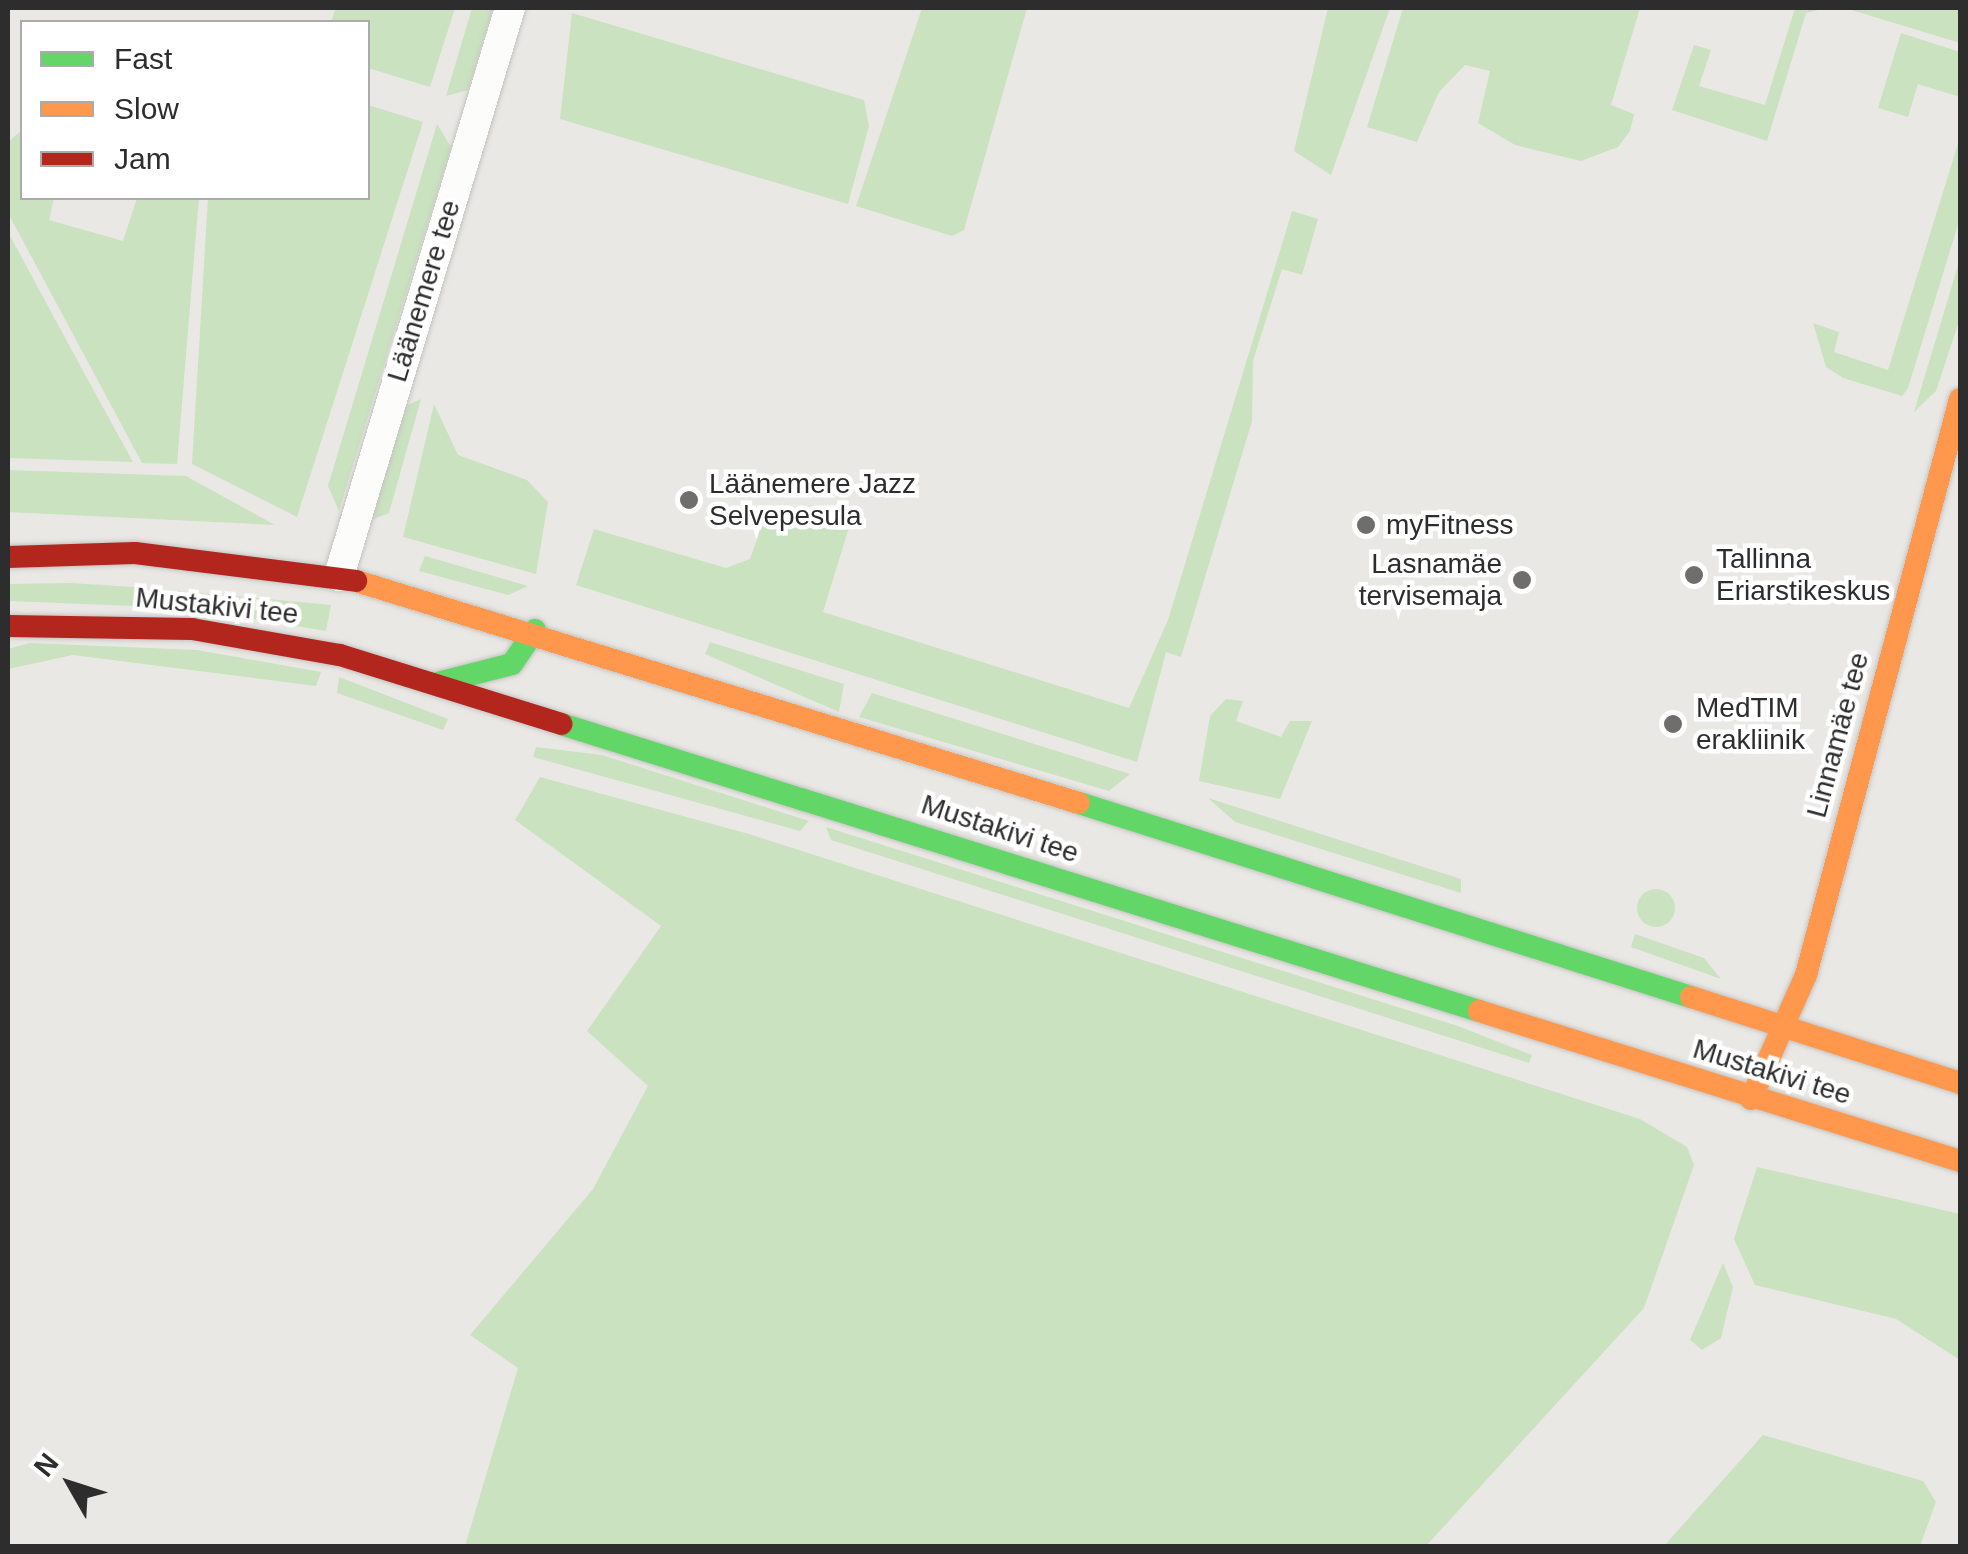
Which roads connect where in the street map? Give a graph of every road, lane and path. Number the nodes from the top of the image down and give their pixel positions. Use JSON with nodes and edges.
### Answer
{"nodes":[{"id":1,"x":510,"y":8,"type":"edge"},
{"id":2,"x":1960,"y":399,"type":"edge"},
{"id":3,"x":8,"y":545,"type":"edge"},
{"id":4,"x":41,"y":551,"type":"junction"},
{"id":5,"x":8,"y":556,"type":"edge"},
{"id":6,"x":340,"y":576,"type":"junction"},
{"id":7,"x":8,"y":626,"type":"edge"},
{"id":8,"x":535,"y":630,"type":"junction"},
{"id":9,"x":432,"y":684,"type":"junction"},
{"id":10,"x":1789,"y":1028,"type":"junction"},
{"id":11,"x":1960,"y":1083,"type":"edge"},
{"id":12,"x":1751,"y":1099,"type":"junction"},
{"id":13,"x":1960,"y":1161,"type":"edge"}],
"edges":[{"from":1,"to":6,"type":"street","name":"Läänemere tee"},
{"from":2,"to":10,"type":"main road","name":"Linnamäe tee"},
{"from":3,"to":4,"type":"main road"},
{"from":4,"to":5,"type":"main road","name":"Mustakivi tee"},
{"from":4,"to":6,"type":"main road","name":"Mustakivi tee"},
{"from":6,"to":8,"type":"main road","name":"Mustakivi tee"},
{"from":7,"to":9,"type":"main road","name":"Mustakivi tee"},
{"from":8,"to":9,"type":"main road"},
{"from":8,"to":10,"type":"main road","name":"Mustakivi tee"},
{"from":9,"to":12,"type":"main road","name":"Mustakivi tee"},
{"from":10,"to":11,"type":"main road","name":"Mustakivi tee"},
{"from":10,"to":12,"type":"main road","name":"Linnamäe tee"},
{"from":12,"to":13,"type":"main road","name":"Mustakivi tee"}]}
